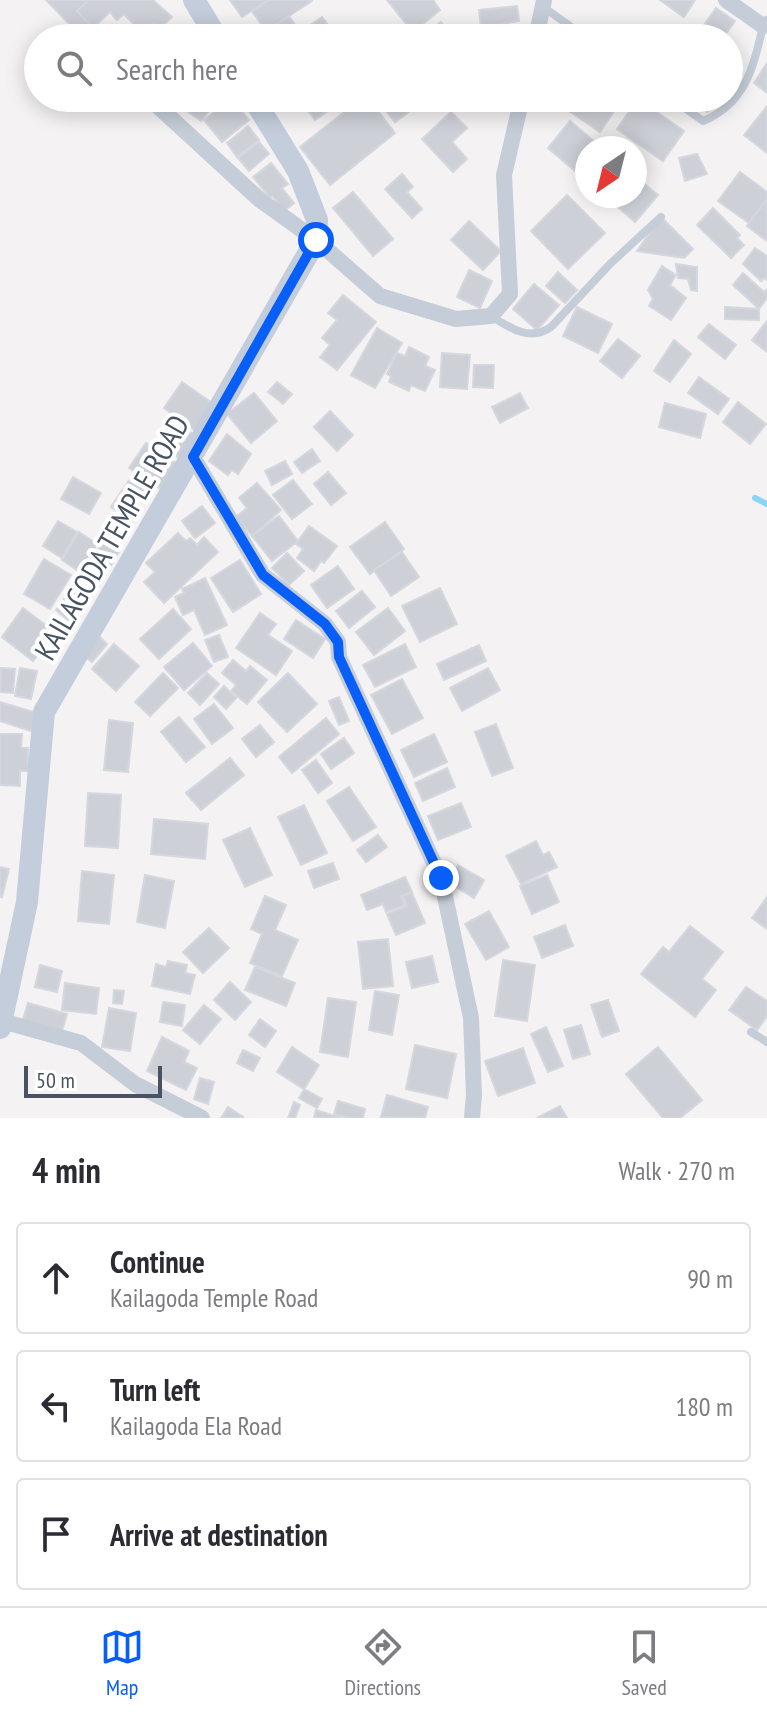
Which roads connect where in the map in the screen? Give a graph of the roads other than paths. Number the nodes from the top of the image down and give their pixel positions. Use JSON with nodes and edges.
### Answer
{"nodes":[{"id":1,"x":194,"y":0,"type":"edge"},
{"id":2,"x":726,"y":0,"type":"edge"},
{"id":3,"x":543,"y":3,"type":"edge"},
{"id":4,"x":209,"y":24,"type":"edge"},
{"id":5,"x":539,"y":24,"type":"edge"},
{"id":6,"x":569,"y":24,"type":"edge"},
{"id":7,"x":765,"y":25,"type":"edge"},
{"id":8,"x":743,"y":87,"type":"edge"},
{"id":9,"x":164,"y":112,"type":"edge"},
{"id":10,"x":262,"y":112,"type":"edge"},
{"id":11,"x":519,"y":112,"type":"edge"},
{"id":12,"x":690,"y":112,"type":"edge"},
{"id":13,"x":724,"y":112,"type":"edge"},
{"id":14,"x":661,"y":217,"type":"dead end"},
{"id":15,"x":316,"y":240,"type":"junction"},
{"id":16,"x":491,"y":316,"type":"junction"},
{"id":17,"x":193,"y":457,"type":"junction"},
{"id":18,"x":1,"y":1024,"type":"edge"},
{"id":19,"x":751,"y":1032,"type":"dead end"},
{"id":20,"x":767,"y":1042,"type":"edge"},
{"id":21,"x":202,"y":1118,"type":"edge"},
{"id":22,"x":472,"y":1118,"type":"edge"}],
"edges":[{"from":1,"to":4,"type":"street"},
{"from":2,"to":7,"type":"street"},
{"from":3,"to":5,"type":"street"},
{"from":3,"to":6,"type":"lane"},
{"from":7,"to":8,"type":"lane"},
{"from":9,"to":15,"type":"street"},
{"from":10,"to":15,"type":"street"},
{"from":11,"to":16,"type":"street"},
{"from":12,"to":13,"type":"lane"},
{"from":14,"to":16,"type":"lane"},
{"from":15,"to":16,"type":"street"},
{"from":15,"to":17,"type":"street","name":"KAILAGODA TEMPLE ROAD"},
{"from":17,"to":18,"type":"street","name":"KAILAGODA TEMPLE ROAD"},
{"from":17,"to":22,"type":"street"},
{"from":18,"to":21,"type":"street"},
{"from":19,"to":20,"type":"lane"}]}
